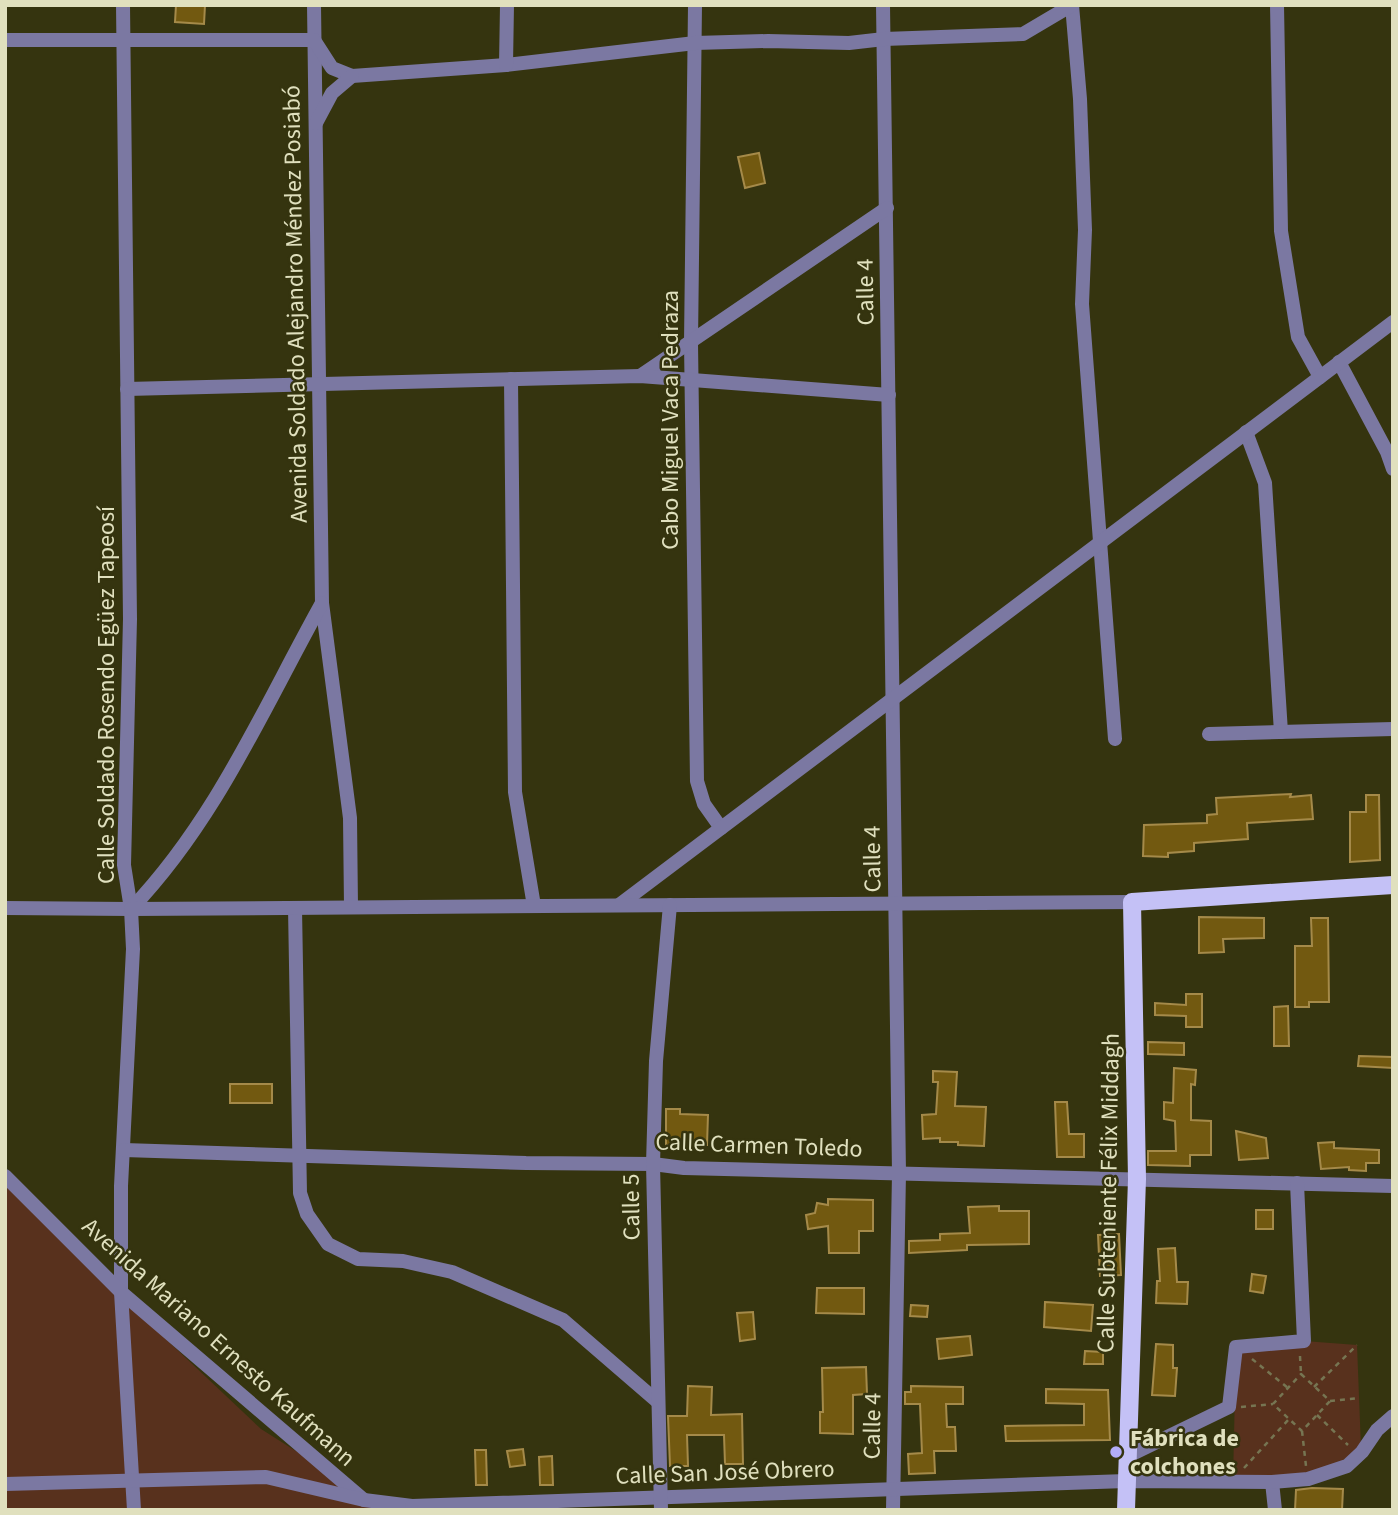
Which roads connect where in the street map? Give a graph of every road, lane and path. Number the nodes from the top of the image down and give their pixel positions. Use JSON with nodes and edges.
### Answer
{"nodes":[{"id":1,"x":123,"y":5,"type":"edge"},
{"id":2,"x":314,"y":5,"type":"edge"},
{"id":3,"x":507,"y":5,"type":"edge"},
{"id":4,"x":695,"y":5,"type":"edge"},
{"id":5,"x":883,"y":5,"type":"edge"},
{"id":6,"x":1072,"y":5,"type":"edge"},
{"id":7,"x":1277,"y":5,"type":"edge"},
{"id":8,"x":884,"y":39,"type":"junction"},
{"id":9,"x":5,"y":40,"type":"edge"},
{"id":10,"x":124,"y":40,"type":"junction"},
{"id":11,"x":314,"y":40,"type":"junction"},
{"id":12,"x":695,"y":43,"type":"junction"},
{"id":13,"x":506,"y":65,"type":"junction"},
{"id":14,"x":352,"y":76,"type":"junction"},
{"id":15,"x":316,"y":124,"type":"junction"},
{"id":16,"x":887,"y":208,"type":"junction"},
{"id":17,"x":1393,"y":322,"type":"edge"},
{"id":18,"x":691,"y":343,"type":"junction"},
{"id":19,"x":1339,"y":362,"type":"junction"},
{"id":20,"x":640,"y":376,"type":"junction"},
{"id":21,"x":1320,"y":377,"type":"junction"},
{"id":22,"x":511,"y":379,"type":"junction"},
{"id":23,"x":692,"y":380,"type":"junction"},
{"id":24,"x":319,"y":384,"type":"junction"},
{"id":25,"x":127,"y":389,"type":"junction"},
{"id":26,"x":889,"y":395,"type":"junction"},
{"id":27,"x":1246,"y":432,"type":"junction"},
{"id":28,"x":1393,"y":470,"type":"edge"},
{"id":29,"x":1101,"y":542,"type":"junction"},
{"id":30,"x":322,"y":603,"type":"junction"},
{"id":31,"x":893,"y":699,"type":"junction"},
{"id":32,"x":1393,"y":729,"type":"edge"},
{"id":33,"x":1281,"y":732,"type":"junction"},
{"id":34,"x":1209,"y":734,"type":"dead end"},
{"id":35,"x":1115,"y":738,"type":"dead end"},
{"id":36,"x":721,"y":828,"type":"junction"},
{"id":37,"x":1393,"y":885,"type":"edge"},
{"id":38,"x":1132,"y":902,"type":"junction"},
{"id":39,"x":896,"y":904,"type":"junction"},
{"id":40,"x":619,"y":905,"type":"junction"},
{"id":41,"x":670,"y":905,"type":"junction"},
{"id":42,"x":534,"y":906,"type":"junction"},
{"id":43,"x":351,"y":907,"type":"junction"},
{"id":44,"x":5,"y":908,"type":"edge"},
{"id":45,"x":295,"y":908,"type":"junction"},
{"id":46,"x":131,"y":909,"type":"junction"},
{"id":47,"x":124,"y":1150,"type":"junction"},
{"id":48,"x":299,"y":1156,"type":"junction"},
{"id":49,"x":653,"y":1164,"type":"junction"},
{"id":50,"x":899,"y":1173,"type":"junction"},
{"id":51,"x":5,"y":1176,"type":"edge"},
{"id":52,"x":1137,"y":1179,"type":"junction"},
{"id":53,"x":1297,"y":1183,"type":"junction"},
{"id":54,"x":1393,"y":1186,"type":"edge"},
{"id":55,"x":121,"y":1292,"type":"junction"},
{"id":56,"x":1299,"y":1342,"type":"junction"},
{"id":57,"x":1357,"y":1345,"type":"dead end"},
{"id":58,"x":1236,"y":1347,"type":"junction"},
{"id":59,"x":1301,"y":1374,"type":"junction"},
{"id":60,"x":1314,"y":1387,"type":"junction"},
{"id":61,"x":1288,"y":1388,"type":"junction"},
{"id":62,"x":1359,"y":1398,"type":"dead end"},
{"id":63,"x":1330,"y":1401,"type":"junction"},
{"id":64,"x":657,"y":1402,"type":"junction"},
{"id":65,"x":1273,"y":1404,"type":"junction"},
{"id":66,"x":1234,"y":1408,"type":"dead end"},
{"id":67,"x":1317,"y":1415,"type":"junction"},
{"id":68,"x":1393,"y":1416,"type":"edge"},
{"id":69,"x":1289,"y":1419,"type":"junction"},
{"id":70,"x":1302,"y":1432,"type":"junction"},
{"id":71,"x":1356,"y":1452,"type":"dead end"},
{"id":72,"x":1128,"y":1456,"type":"junction"},
{"id":73,"x":1308,"y":1479,"type":"junction"},
{"id":74,"x":1233,"y":1480,"type":"junction"},
{"id":75,"x":133,"y":1481,"type":"junction"},
{"id":76,"x":1126,"y":1481,"type":"junction"},
{"id":77,"x":1272,"y":1482,"type":"junction"},
{"id":78,"x":5,"y":1484,"type":"edge"},
{"id":79,"x":893,"y":1488,"type":"junction"},
{"id":80,"x":364,"y":1500,"type":"junction"},
{"id":81,"x":661,"y":1503,"type":"edge"},
{"id":82,"x":416,"y":1508,"type":"edge"},
{"id":83,"x":134,"y":1510,"type":"edge"},
{"id":84,"x":893,"y":1510,"type":"edge"},
{"id":85,"x":1126,"y":1510,"type":"edge"},
{"id":86,"x":1275,"y":1510,"type":"edge"}],
"edges":[{"from":1,"to":10,"type":"street","name":"Calle Soldado Rosendo Egüez Tapeosí"},
{"from":2,"to":11,"type":"street","name":"Avenida Soldado Alejandro Méndez Posiabó"},
{"from":3,"to":13,"type":"street"},
{"from":4,"to":12,"type":"street","name":"Cabo Miguel Vaca Pedraza"},
{"from":5,"to":8,"type":"street","name":"Calle 4"},
{"from":6,"to":8,"type":"street"},
{"from":6,"to":29,"type":"street"},
{"from":7,"to":21,"type":"street"},
{"from":8,"to":12,"type":"street"},
{"from":8,"to":16,"type":"street","name":"Calle 4"},
{"from":9,"to":10,"type":"street"},
{"from":10,"to":11,"type":"street"},
{"from":10,"to":25,"type":"street","name":"Calle Soldado Rosendo Egüez Tapeosí"},
{"from":11,"to":14,"type":"street"},
{"from":11,"to":15,"type":"street","name":"Avenida Soldado Alejandro Méndez Posiabó"},
{"from":12,"to":13,"type":"street"},
{"from":12,"to":18,"type":"street","name":"Cabo Miguel Vaca Pedraza"},
{"from":13,"to":14,"type":"street"},
{"from":14,"to":15,"type":"street"},
{"from":15,"to":24,"type":"street","name":"Avenida Soldado Alejandro Méndez Posiabó"},
{"from":16,"to":18,"type":"street"},
{"from":16,"to":26,"type":"street","name":"Calle 4"},
{"from":17,"to":19,"type":"street"},
{"from":18,"to":20,"type":"street"},
{"from":18,"to":23,"type":"street","name":"Cabo Miguel Vaca Pedraza"},
{"from":19,"to":21,"type":"street"},
{"from":19,"to":28,"type":"street"},
{"from":20,"to":22,"type":"street"},
{"from":20,"to":23,"type":"street"},
{"from":21,"to":27,"type":"street"},
{"from":22,"to":24,"type":"street"},
{"from":22,"to":42,"type":"street"},
{"from":23,"to":26,"type":"street"},
{"from":23,"to":36,"type":"street","name":"Cabo Miguel Vaca Pedraza"},
{"from":24,"to":25,"type":"street"},
{"from":24,"to":30,"type":"street","name":"Avenida Soldado Alejandro Méndez Posiabó"},
{"from":25,"to":46,"type":"street","name":"Calle Soldado Rosendo Egüez Tapeosí"},
{"from":26,"to":31,"type":"street","name":"Calle 4"},
{"from":27,"to":29,"type":"street"},
{"from":27,"to":33,"type":"street"},
{"from":29,"to":31,"type":"street"},
{"from":29,"to":35,"type":"street"},
{"from":30,"to":43,"type":"street","name":"Avenida Soldado Alejandro Méndez Posiabó"},
{"from":30,"to":46,"type":"street"},
{"from":31,"to":36,"type":"street"},
{"from":31,"to":39,"type":"street","name":"Calle 4"},
{"from":32,"to":33,"type":"street"},
{"from":33,"to":34,"type":"street"},
{"from":36,"to":40,"type":"street"},
{"from":37,"to":38,"type":"main road"},
{"from":38,"to":39,"type":"street"},
{"from":38,"to":52,"type":"main road","name":"Calle Subteniente Félix Middagh"},
{"from":39,"to":41,"type":"street"},
{"from":39,"to":50,"type":"street","name":"Calle 4"},
{"from":40,"to":41,"type":"street"},
{"from":40,"to":42,"type":"street"},
{"from":41,"to":49,"type":"street","name":"Calle 5"},
{"from":42,"to":43,"type":"street"},
{"from":43,"to":45,"type":"street"},
{"from":44,"to":46,"type":"street"},
{"from":45,"to":46,"type":"street"},
{"from":45,"to":48,"type":"street"},
{"from":46,"to":47,"type":"street","name":"Calle Soldado Rosendo Egüez Tapeosí"},
{"from":47,"to":48,"type":"street","name":"Calle Carmen Toledo"},
{"from":47,"to":55,"type":"street","name":"Calle Soldado Rosendo Egüez Tapeosí"},
{"from":48,"to":49,"type":"street","name":"Calle Carmen Toledo"},
{"from":48,"to":64,"type":"street"},
{"from":49,"to":50,"type":"street","name":"Calle Carmen Toledo"},
{"from":49,"to":64,"type":"street","name":"Calle 5"},
{"from":50,"to":52,"type":"street","name":"Calle Carmen Toledo"},
{"from":50,"to":79,"type":"street","name":"Calle 4"},
{"from":51,"to":55,"type":"street","name":"Avenida Mariano Ernesto Kaufmann"},
{"from":52,"to":53,"type":"street","name":"Calle Carmen Toledo"},
{"from":52,"to":72,"type":"main road","name":"Calle Subteniente Félix Middagh"},
{"from":53,"to":54,"type":"street","name":"Calle Carmen Toledo"},
{"from":53,"to":56,"type":"street"},
{"from":55,"to":75,"type":"street","name":"Calle Soldado Rosendo Egüez Tapeosí"},
{"from":55,"to":80,"type":"street","name":"Avenida Mariano Ernesto Kaufmann"},
{"from":56,"to":58,"type":"street"},
{"from":56,"to":59,"type":"path"},
{"from":57,"to":60,"type":"path"},
{"from":58,"to":61,"type":"path"},
{"from":58,"to":72,"type":"street"},
{"from":59,"to":60,"type":"path"},
{"from":59,"to":61,"type":"path"},
{"from":60,"to":63,"type":"path"},
{"from":61,"to":65,"type":"path"},
{"from":62,"to":63,"type":"path"},
{"from":63,"to":67,"type":"path"},
{"from":64,"to":81,"type":"street","name":"Calle 5"},
{"from":65,"to":66,"type":"path"},
{"from":65,"to":69,"type":"path"},
{"from":67,"to":70,"type":"path"},
{"from":67,"to":71,"type":"path"},
{"from":68,"to":73,"type":"street","name":"Calle San José Obrero"},
{"from":69,"to":70,"type":"path"},
{"from":69,"to":74,"type":"path"},
{"from":70,"to":73,"type":"path"},
{"from":72,"to":76,"type":"main road","name":"Calle Subteniente Félix Middagh"},
{"from":73,"to":77,"type":"street","name":"Calle San José Obrero"},
{"from":74,"to":76,"type":"street","name":"Calle San José Obrero"},
{"from":74,"to":77,"type":"street","name":"Calle San José Obrero"},
{"from":75,"to":78,"type":"street"},
{"from":75,"to":80,"type":"street"},
{"from":75,"to":83,"type":"street","name":"Calle Soldado Rosendo Egüez Tapeosí"},
{"from":76,"to":79,"type":"street","name":"Calle San José Obrero"},
{"from":76,"to":85,"type":"main road","name":"Calle Subteniente Félix Middagh"},
{"from":77,"to":86,"type":"street"},
{"from":79,"to":81,"type":"street","name":"Calle San José Obrero"},
{"from":79,"to":84,"type":"street","name":"Calle 4"},
{"from":80,"to":82,"type":"street","name":"Avenida Mariano Ernesto Kaufmann"},
{"from":81,"to":82,"type":"street","name":"Calle San José Obrero"}]}
